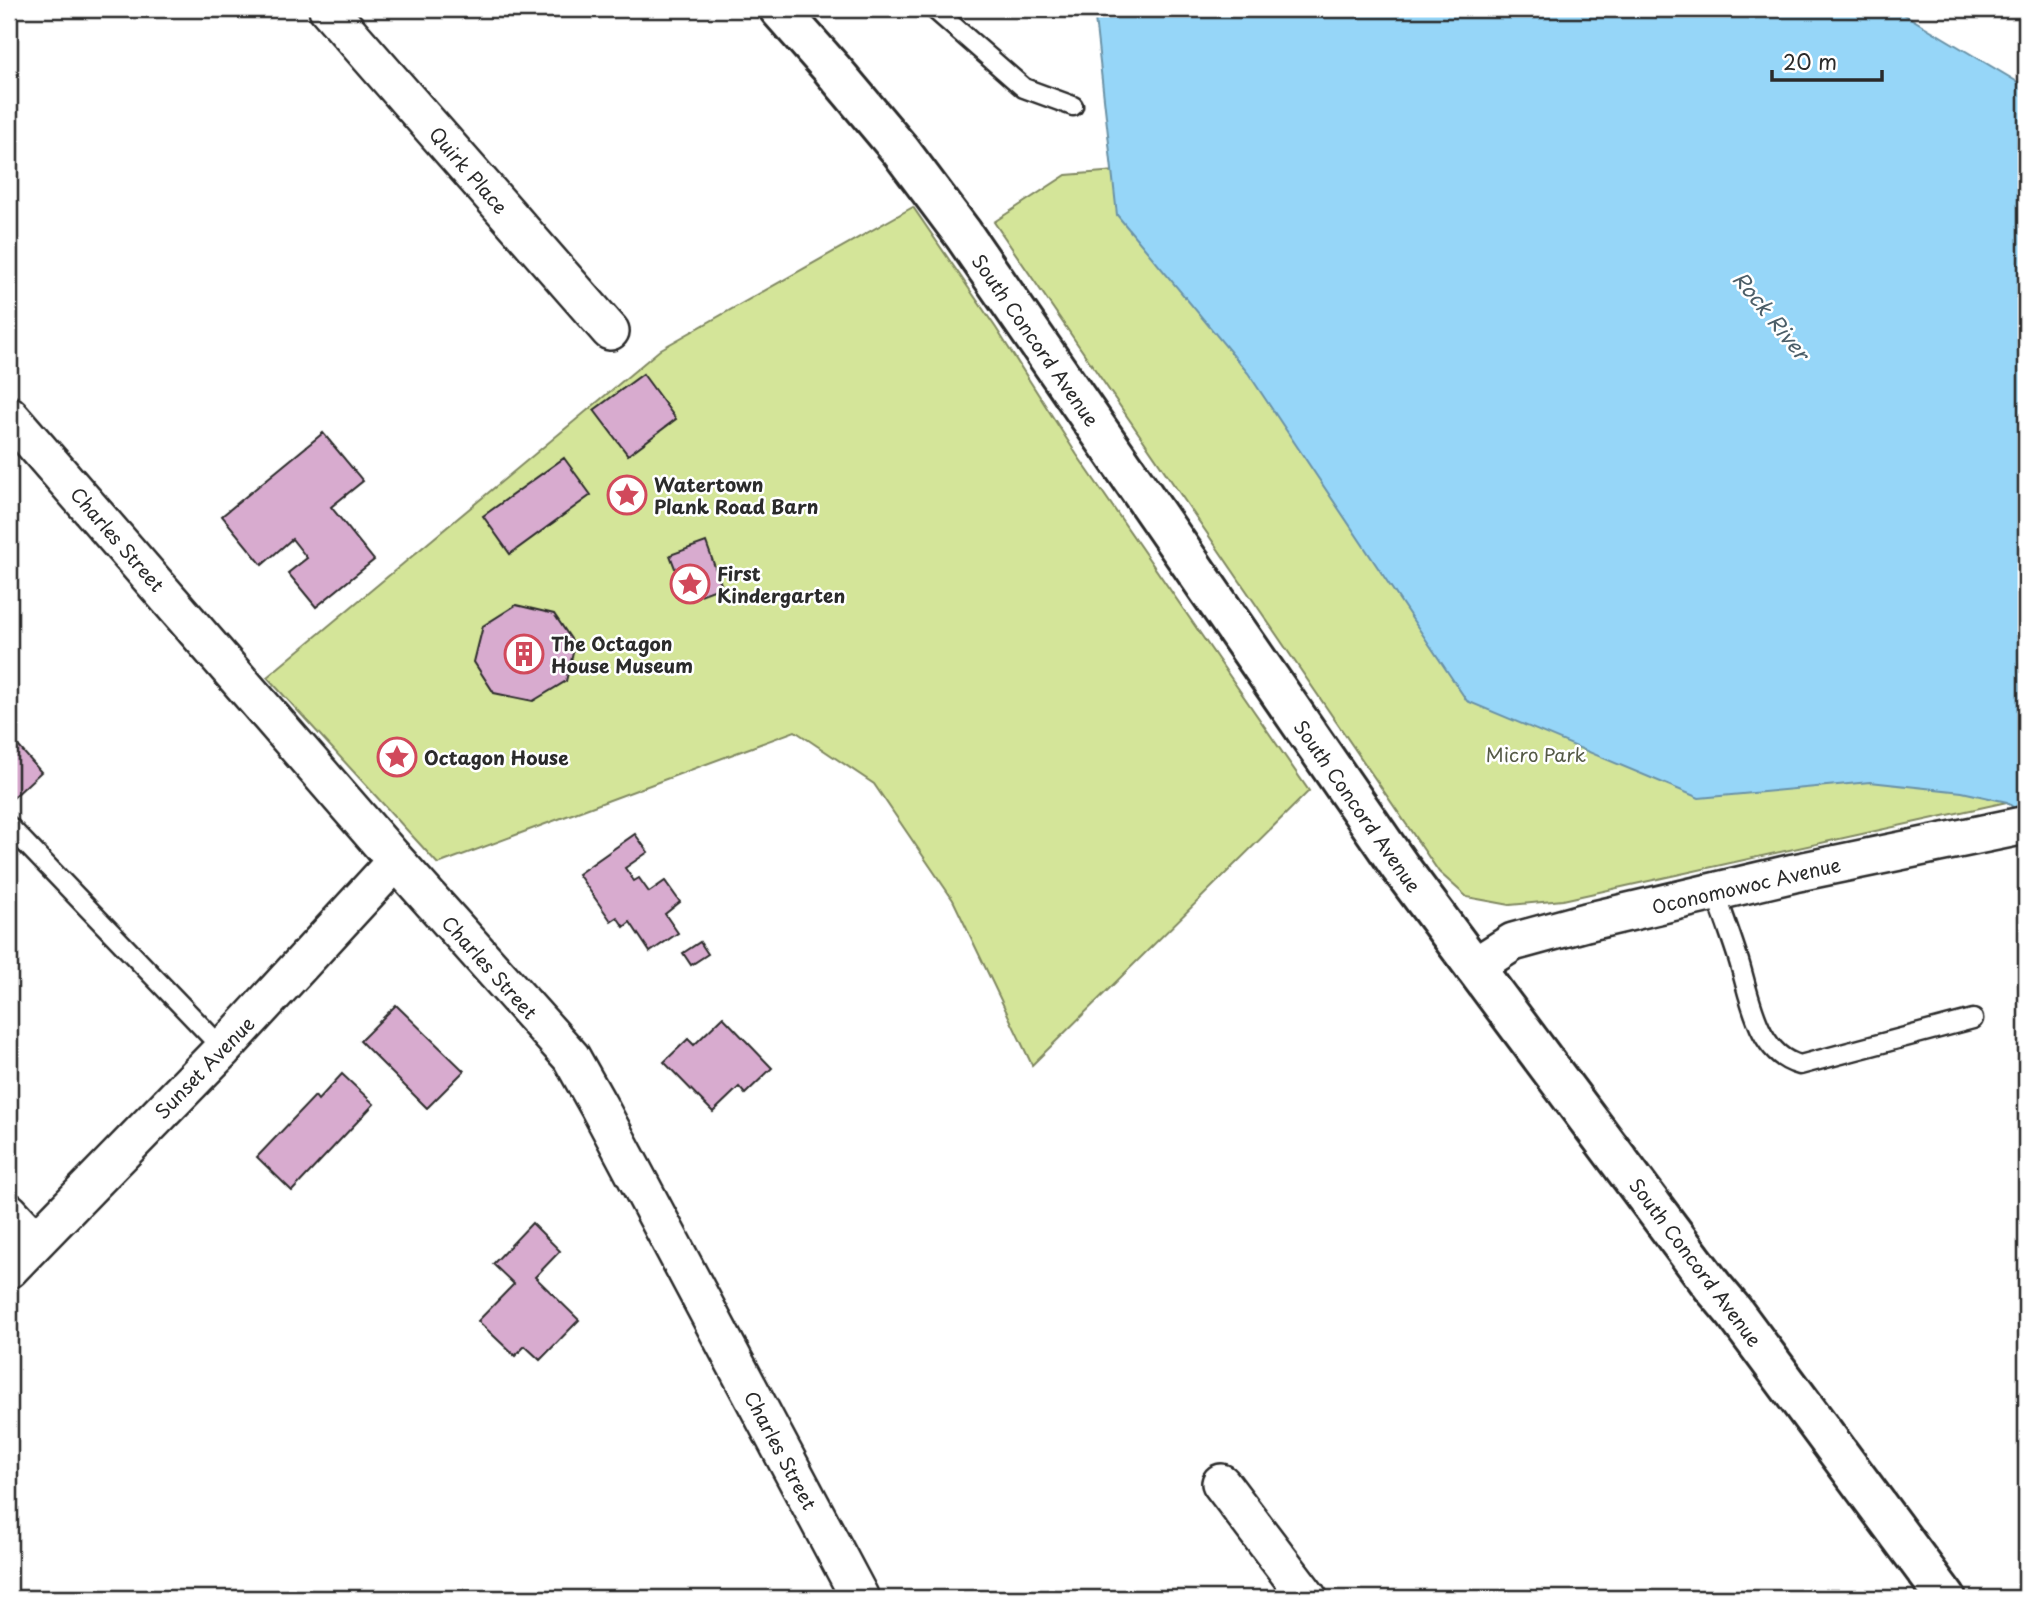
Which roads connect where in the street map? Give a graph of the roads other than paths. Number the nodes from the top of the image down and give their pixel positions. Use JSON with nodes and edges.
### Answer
{"nodes":[{"id":1,"x":328,"y":9,"type":"edge"},
{"id":2,"x":779,"y":9,"type":"edge"},
{"id":3,"x":933,"y":9,"type":"edge"},
{"id":4,"x":1073,"y":106,"type":"dead end"},
{"id":5,"x":610,"y":331,"type":"dead end"},
{"id":6,"x":9,"y":415,"type":"edge"},
{"id":7,"x":2023,"y":825,"type":"edge"},
{"id":8,"x":9,"y":826,"type":"edge"},
{"id":9,"x":396,"y":862,"type":"junction"},
{"id":10,"x":1715,"y":892,"type":"junction"},
{"id":11,"x":1474,"y":967,"type":"junction"},
{"id":12,"x":1973,"y":1019,"type":"dead end"},
{"id":13,"x":223,"y":1049,"type":"junction"},
{"id":14,"x":9,"y":1212,"type":"edge"},
{"id":15,"x":35,"y":1240,"type":"junction"},
{"id":16,"x":9,"y":1269,"type":"edge"},
{"id":17,"x":1221,"y":1483,"type":"dead end"},
{"id":18,"x":859,"y":1596,"type":"dead end"},
{"id":19,"x":1308,"y":1598,"type":"edge"},
{"id":20,"x":1946,"y":1598,"type":"edge"}],
"edges":[{"from":1,"to":5,"type":"street","name":"Quirk Place"},
{"from":2,"to":11,"type":"street","name":"South Concord Avenue"},
{"from":3,"to":4,"type":"lane"},
{"from":6,"to":9,"type":"street","name":"Charles Street"},
{"from":7,"to":10,"type":"street","name":"Oconomowoc Avenue"},
{"from":8,"to":13,"type":"lane"},
{"from":9,"to":13,"type":"street","name":"Sunset Avenue"},
{"from":9,"to":18,"type":"street","name":"Charles Street"},
{"from":10,"to":11,"type":"street","name":"Oconomowoc Avenue"},
{"from":10,"to":12,"type":"lane"},
{"from":11,"to":20,"type":"street","name":"South Concord Avenue"},
{"from":13,"to":15,"type":"street","name":"Sunset Avenue"},
{"from":14,"to":15,"type":"street"},
{"from":15,"to":16,"type":"street","name":"Sunset Avenue"},
{"from":17,"to":19,"type":"street"}]}
